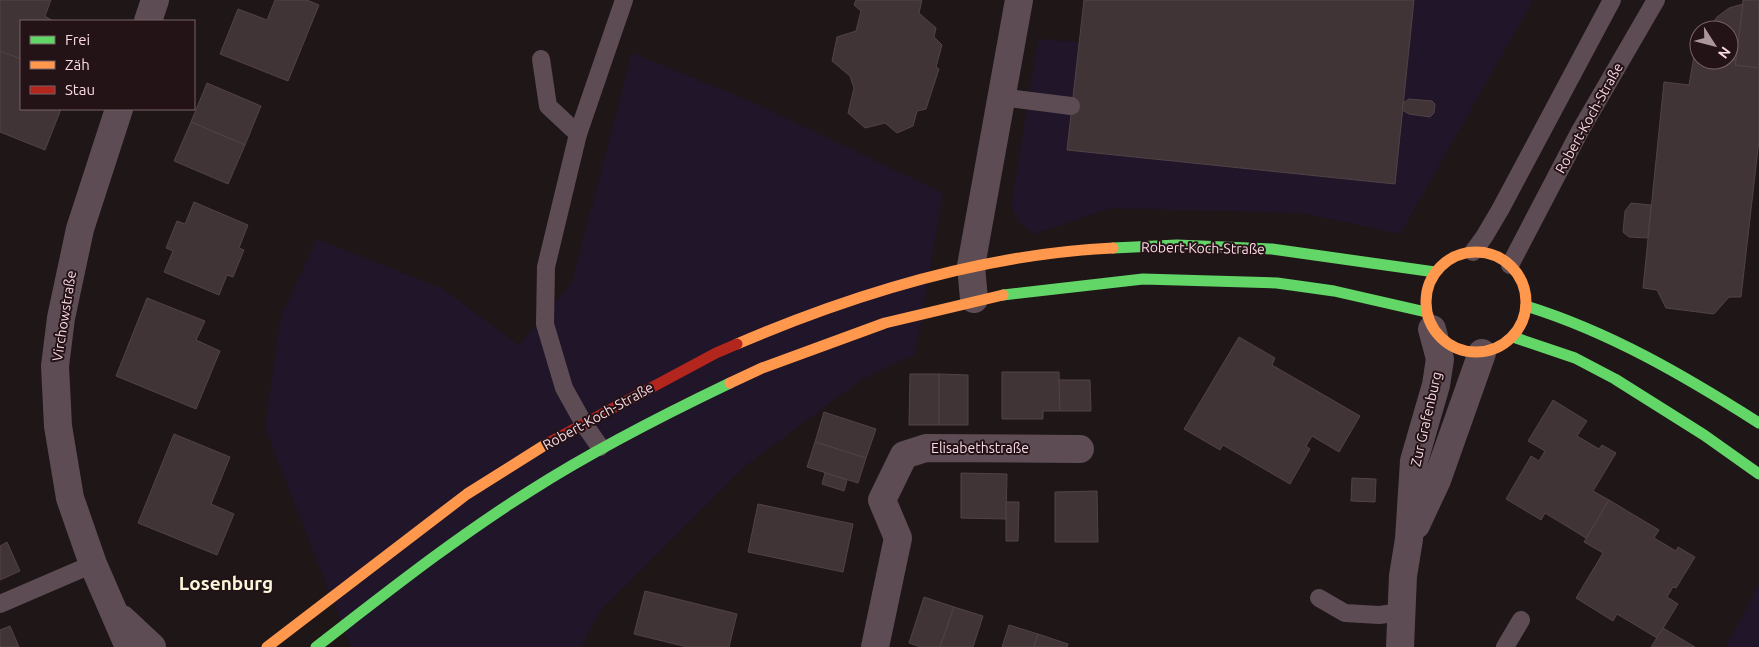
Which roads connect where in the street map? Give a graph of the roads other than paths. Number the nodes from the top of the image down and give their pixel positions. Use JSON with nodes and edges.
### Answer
{"nodes":[{"id":1,"x":155,"y":0,"type":"edge"},
{"id":2,"x":624,"y":0,"type":"edge"},
{"id":3,"x":1019,"y":0,"type":"edge"},
{"id":4,"x":1612,"y":0,"type":"edge"},
{"id":5,"x":1656,"y":0,"type":"edge"},
{"id":6,"x":148,"y":20,"type":"edge"},
{"id":7,"x":541,"y":59,"type":"dead end"},
{"id":8,"x":1000,"y":97,"type":"junction"},
{"id":9,"x":1071,"y":106,"type":"dead end"},
{"id":10,"x":119,"y":110,"type":"edge"},
{"id":11,"x":578,"y":134,"type":"junction"},
{"id":12,"x":1473,"y":252,"type":"junction"},
{"id":13,"x":1510,"y":265,"type":"junction"},
{"id":14,"x":971,"y":266,"type":"junction"},
{"id":15,"x":1435,"y":272,"type":"junction"},
{"id":16,"x":974,"y":299,"type":"junction"},
{"id":17,"x":1526,"y":306,"type":"junction"},
{"id":18,"x":1429,"y":320,"type":"junction"},
{"id":19,"x":1513,"y":336,"type":"junction"},
{"id":20,"x":1482,"y":353,"type":"junction"},
{"id":21,"x":584,"y":424,"type":"junction"},
{"id":22,"x":1759,"y":424,"type":"edge"},
{"id":23,"x":600,"y":447,"type":"junction"},
{"id":24,"x":1080,"y":449,"type":"dead end"},
{"id":25,"x":1759,"y":474,"type":"edge"},
{"id":26,"x":1409,"y":540,"type":"junction"},
{"id":27,"x":93,"y":564,"type":"junction"},
{"id":28,"x":1320,"y":598,"type":"dead end"},
{"id":29,"x":0,"y":604,"type":"edge"},
{"id":30,"x":113,"y":611,"type":"junction"},
{"id":31,"x":1402,"y":612,"type":"junction"},
{"id":32,"x":1521,"y":620,"type":"dead end"},
{"id":33,"x":130,"y":647,"type":"edge"},
{"id":34,"x":152,"y":647,"type":"edge"},
{"id":35,"x":267,"y":647,"type":"edge"},
{"id":36,"x":316,"y":647,"type":"edge"},
{"id":37,"x":875,"y":647,"type":"edge"},
{"id":38,"x":1400,"y":647,"type":"edge"},
{"id":39,"x":1505,"y":647,"type":"edge"}],
"edges":[{"from":1,"to":6,"type":"street"},
{"from":2,"to":11,"type":"lane"},
{"from":3,"to":8,"type":"street"},
{"from":4,"to":12,"type":"lane"},
{"from":5,"to":13,"type":"lane","name":"Robert-Koch-Straße"},
{"from":7,"to":11,"type":"lane"},
{"from":8,"to":9,"type":"lane"},
{"from":8,"to":14,"type":"street"},
{"from":10,"to":27,"type":"street","name":"Virchowstraße"},
{"from":11,"to":21,"type":"lane"},
{"from":12,"to":13,"type":"street"},
{"from":12,"to":15,"type":"street"},
{"from":13,"to":17,"type":"street"},
{"from":14,"to":15,"type":"street","name":"Robert-Koch-Straße"},
{"from":14,"to":16,"type":"street"},
{"from":14,"to":21,"type":"street","name":"Robert-Koch-Straße"},
{"from":15,"to":18,"type":"street"},
{"from":16,"to":18,"type":"street","name":"Robert-Koch-Straße"},
{"from":16,"to":23,"type":"street","name":"Robert-Koch-Straße"},
{"from":17,"to":19,"type":"street"},
{"from":17,"to":22,"type":"street"},
{"from":18,"to":20,"type":"street"},
{"from":18,"to":26,"type":"street","name":"Zur Grafenburg"},
{"from":19,"to":20,"type":"street"},
{"from":19,"to":25,"type":"street"},
{"from":20,"to":26,"type":"street","name":"Zur Grafenburg"},
{"from":21,"to":23,"type":"lane"},
{"from":21,"to":35,"type":"street","name":"Robert-Koch-Straße"},
{"from":23,"to":36,"type":"street","name":"Robert-Koch-Straße"},
{"from":24,"to":37,"type":"street","name":"Elisabethstraße"},
{"from":26,"to":31,"type":"street","name":"Zur Grafenburg"},
{"from":27,"to":29,"type":"lane"},
{"from":27,"to":30,"type":"street","name":"Virchowstraße"},
{"from":28,"to":31,"type":"lane"},
{"from":30,"to":33,"type":"street","name":"Virchowstraße"},
{"from":30,"to":34,"type":"street","name":"Virchowstraße"},
{"from":31,"to":38,"type":"street","name":"Zur Grafenburg"},
{"from":32,"to":39,"type":"lane"}]}
